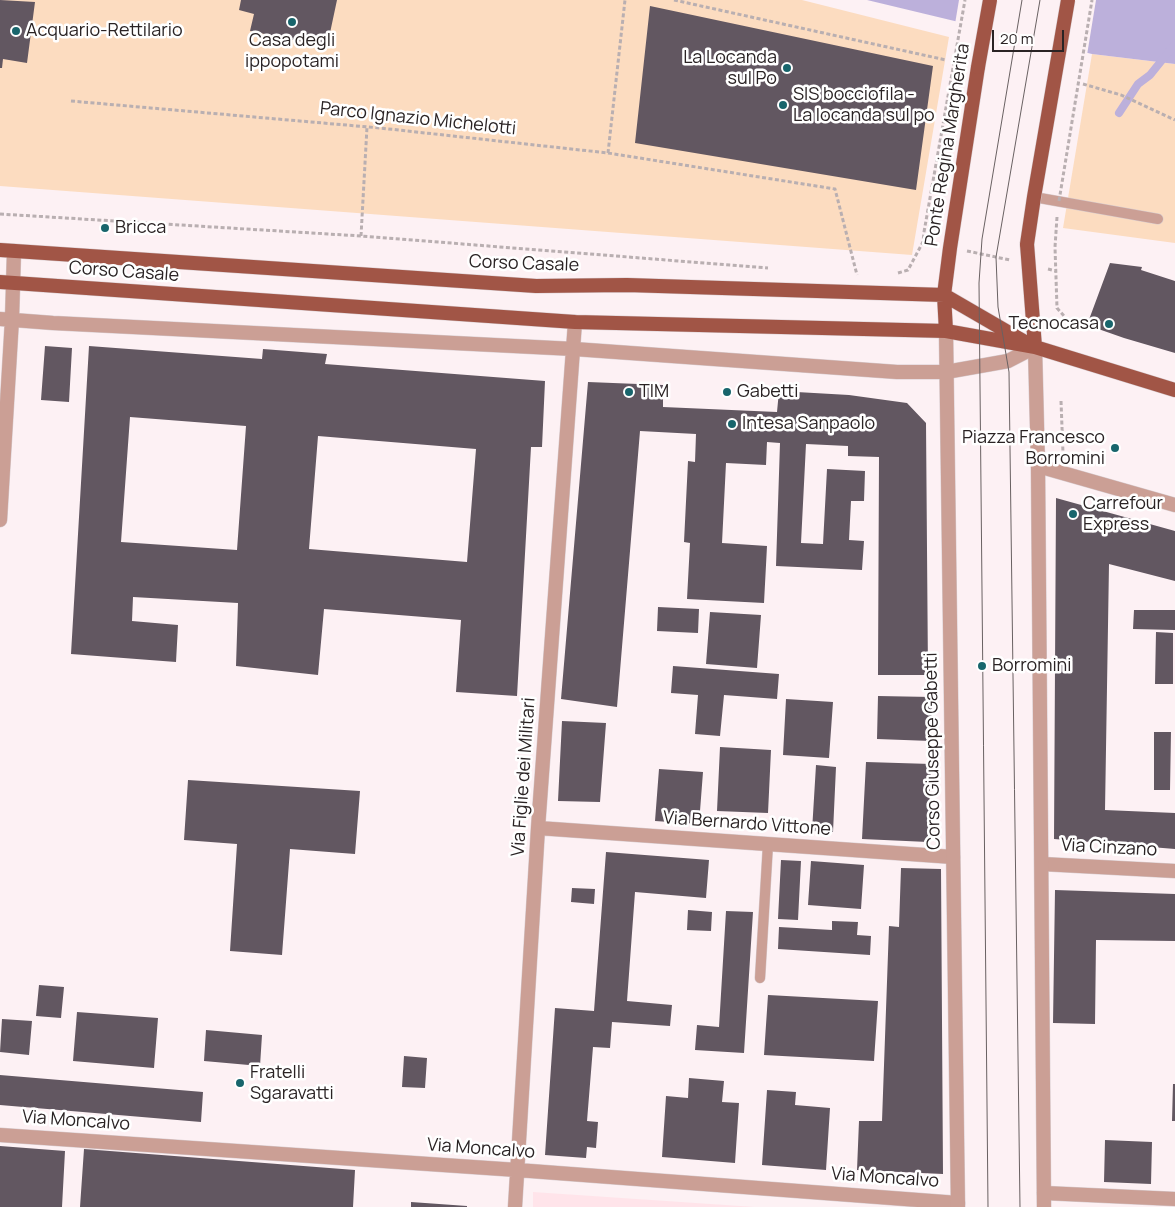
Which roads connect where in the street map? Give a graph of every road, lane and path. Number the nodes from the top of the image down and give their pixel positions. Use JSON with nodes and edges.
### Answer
{"nodes":[{"id":1,"x":625,"y":0,"type":"edge"},
{"id":2,"x":674,"y":0,"type":"edge"},
{"id":3,"x":965,"y":0,"type":"edge"},
{"id":4,"x":990,"y":0,"type":"edge"},
{"id":5,"x":1068,"y":0,"type":"edge"},
{"id":6,"x":1092,"y":0,"type":"edge"},
{"id":7,"x":946,"y":60,"type":"dead end"},
{"id":8,"x":1083,"y":84,"type":"dead end"},
{"id":9,"x":71,"y":101,"type":"dead end"},
{"id":10,"x":1175,"y":120,"type":"edge"},
{"id":11,"x":367,"y":126,"type":"junction"},
{"id":12,"x":608,"y":153,"type":"junction"},
{"id":13,"x":1034,"y":197,"type":"junction"},
{"id":14,"x":1059,"y":201,"type":"junction"},
{"id":15,"x":0,"y":214,"type":"edge"},
{"id":16,"x":1158,"y":219,"type":"dead end"},
{"id":17,"x":361,"y":236,"type":"junction"},
{"id":18,"x":923,"y":242,"type":"junction"},
{"id":19,"x":951,"y":242,"type":"junction"},
{"id":20,"x":7,"y":251,"type":"edge"},
{"id":21,"x":1028,"y":263,"type":"junction"},
{"id":22,"x":768,"y":268,"type":"dead end"},
{"id":23,"x":1056,"y":271,"type":"junction"},
{"id":24,"x":848,"y":275,"type":"dead end"},
{"id":25,"x":858,"y":275,"type":"junction"},
{"id":26,"x":866,"y":276,"type":"dead end"},
{"id":27,"x":891,"y":276,"type":"dead end"},
{"id":28,"x":6,"y":282,"type":"edge"},
{"id":29,"x":944,"y":295,"type":"junction"},
{"id":30,"x":1064,"y":316,"type":"dead end"},
{"id":31,"x":6,"y":319,"type":"edge"},
{"id":32,"x":575,"y":322,"type":"junction"},
{"id":33,"x":946,"y":331,"type":"junction"},
{"id":34,"x":1035,"y":347,"type":"junction"},
{"id":35,"x":574,"y":349,"type":"junction"},
{"id":36,"x":946,"y":372,"type":"junction"},
{"id":37,"x":1175,"y":390,"type":"edge"},
{"id":38,"x":1060,"y":401,"type":"dead end"},
{"id":39,"x":1063,"y":454,"type":"dead end"},
{"id":40,"x":1038,"y":466,"type":"junction"},
{"id":41,"x":1175,"y":505,"type":"edge"},
{"id":42,"x":0,"y":520,"type":"edge"},
{"id":43,"x":538,"y":828,"type":"junction"},
{"id":44,"x":768,"y":844,"type":"junction"},
{"id":45,"x":953,"y":857,"type":"junction"},
{"id":46,"x":1042,"y":864,"type":"junction"},
{"id":47,"x":1175,"y":871,"type":"edge"},
{"id":48,"x":760,"y":978,"type":"dead end"},
{"id":49,"x":0,"y":1135,"type":"edge"},
{"id":50,"x":516,"y":1170,"type":"junction"},
{"id":51,"x":1175,"y":1199,"type":"edge"},
{"id":52,"x":1044,"y":1200,"type":"edge"},
{"id":53,"x":958,"y":1205,"type":"edge"},
{"id":54,"x":515,"y":1207,"type":"edge"}],
"edges":[{"from":1,"to":12,"type":"path"},
{"from":2,"to":7,"type":"path"},
{"from":3,"to":18,"type":"path","bridge":true},
{"from":4,"to":19,"type":"main road","name":"Ponte Regina Margherita","bridge":true},
{"from":5,"to":13,"type":"main road","bridge":true},
{"from":6,"to":14,"type":"path","bridge":true},
{"from":8,"to":10,"type":"path"},
{"from":9,"to":11,"type":"path","name":"Parco Ignazio Michelotti"},
{"from":11,"to":12,"type":"path","name":"Parco Ignazio Michelotti"},
{"from":11,"to":17,"type":"path"},
{"from":12,"to":25,"type":"path","name":"Parco Ignazio Michelotti"},
{"from":13,"to":14,"type":"lane"},
{"from":13,"to":21,"type":"main road","bridge":true},
{"from":14,"to":16,"type":"lane"},
{"from":14,"to":23,"type":"path"},
{"from":15,"to":17,"type":"path"},
{"from":17,"to":22,"type":"path"},
{"from":18,"to":19,"type":"path"},
{"from":18,"to":27,"type":"path"},
{"from":19,"to":21,"type":"path"},
{"from":19,"to":29,"type":"main road","name":"Ponte Regina Margherita"},
{"from":20,"to":28,"type":"street"},
{"from":20,"to":29,"type":"main road","name":"Corso Casale"},
{"from":21,"to":23,"type":"path"},
{"from":21,"to":34,"type":"main road"},
{"from":23,"to":30,"type":"path"},
{"from":24,"to":25,"type":"path"},
{"from":25,"to":26,"type":"path"},
{"from":28,"to":31,"type":"street"},
{"from":28,"to":32,"type":"main road","name":"Corso Casale"},
{"from":29,"to":33,"type":"main road","name":"Corso Giuseppe Gabetti"},
{"from":29,"to":34,"type":"main road","name":"Corso Casale"},
{"from":31,"to":35,"type":"street"},
{"from":31,"to":42,"type":"street"},
{"from":32,"to":33,"type":"main road","name":"Corso Casale"},
{"from":32,"to":35,"type":"street"},
{"from":33,"to":34,"type":"main road","name":"Corso Casale"},
{"from":33,"to":36,"type":"street","name":"Corso Giuseppe Gabetti"},
{"from":34,"to":36,"type":"street"},
{"from":34,"to":37,"type":"main road","name":"Corso Casale"},
{"from":34,"to":40,"type":"street"},
{"from":35,"to":36,"type":"street"},
{"from":35,"to":43,"type":"street","name":"Via Figlie dei Militari"},
{"from":36,"to":45,"type":"street","name":"Corso Giuseppe Gabetti"},
{"from":38,"to":39,"type":"path"},
{"from":40,"to":41,"type":"street"},
{"from":40,"to":46,"type":"street"},
{"from":43,"to":44,"type":"street","name":"Via Bernardo Vittone"},
{"from":43,"to":50,"type":"street","name":"Via Figlie dei Militari"},
{"from":44,"to":45,"type":"street","name":"Via Bernardo Vittone"},
{"from":44,"to":48,"type":"lane"},
{"from":45,"to":53,"type":"street","name":"Corso Giuseppe Gabetti"},
{"from":46,"to":47,"type":"street","name":"Via Cinzano"},
{"from":46,"to":52,"type":"street"},
{"from":49,"to":50,"type":"street","name":"Via Moncalvo"},
{"from":50,"to":53,"type":"street","name":"Via Moncalvo"},
{"from":50,"to":54,"type":"street","name":"Via Figlie dei Militari"},
{"from":51,"to":52,"type":"street"}]}
